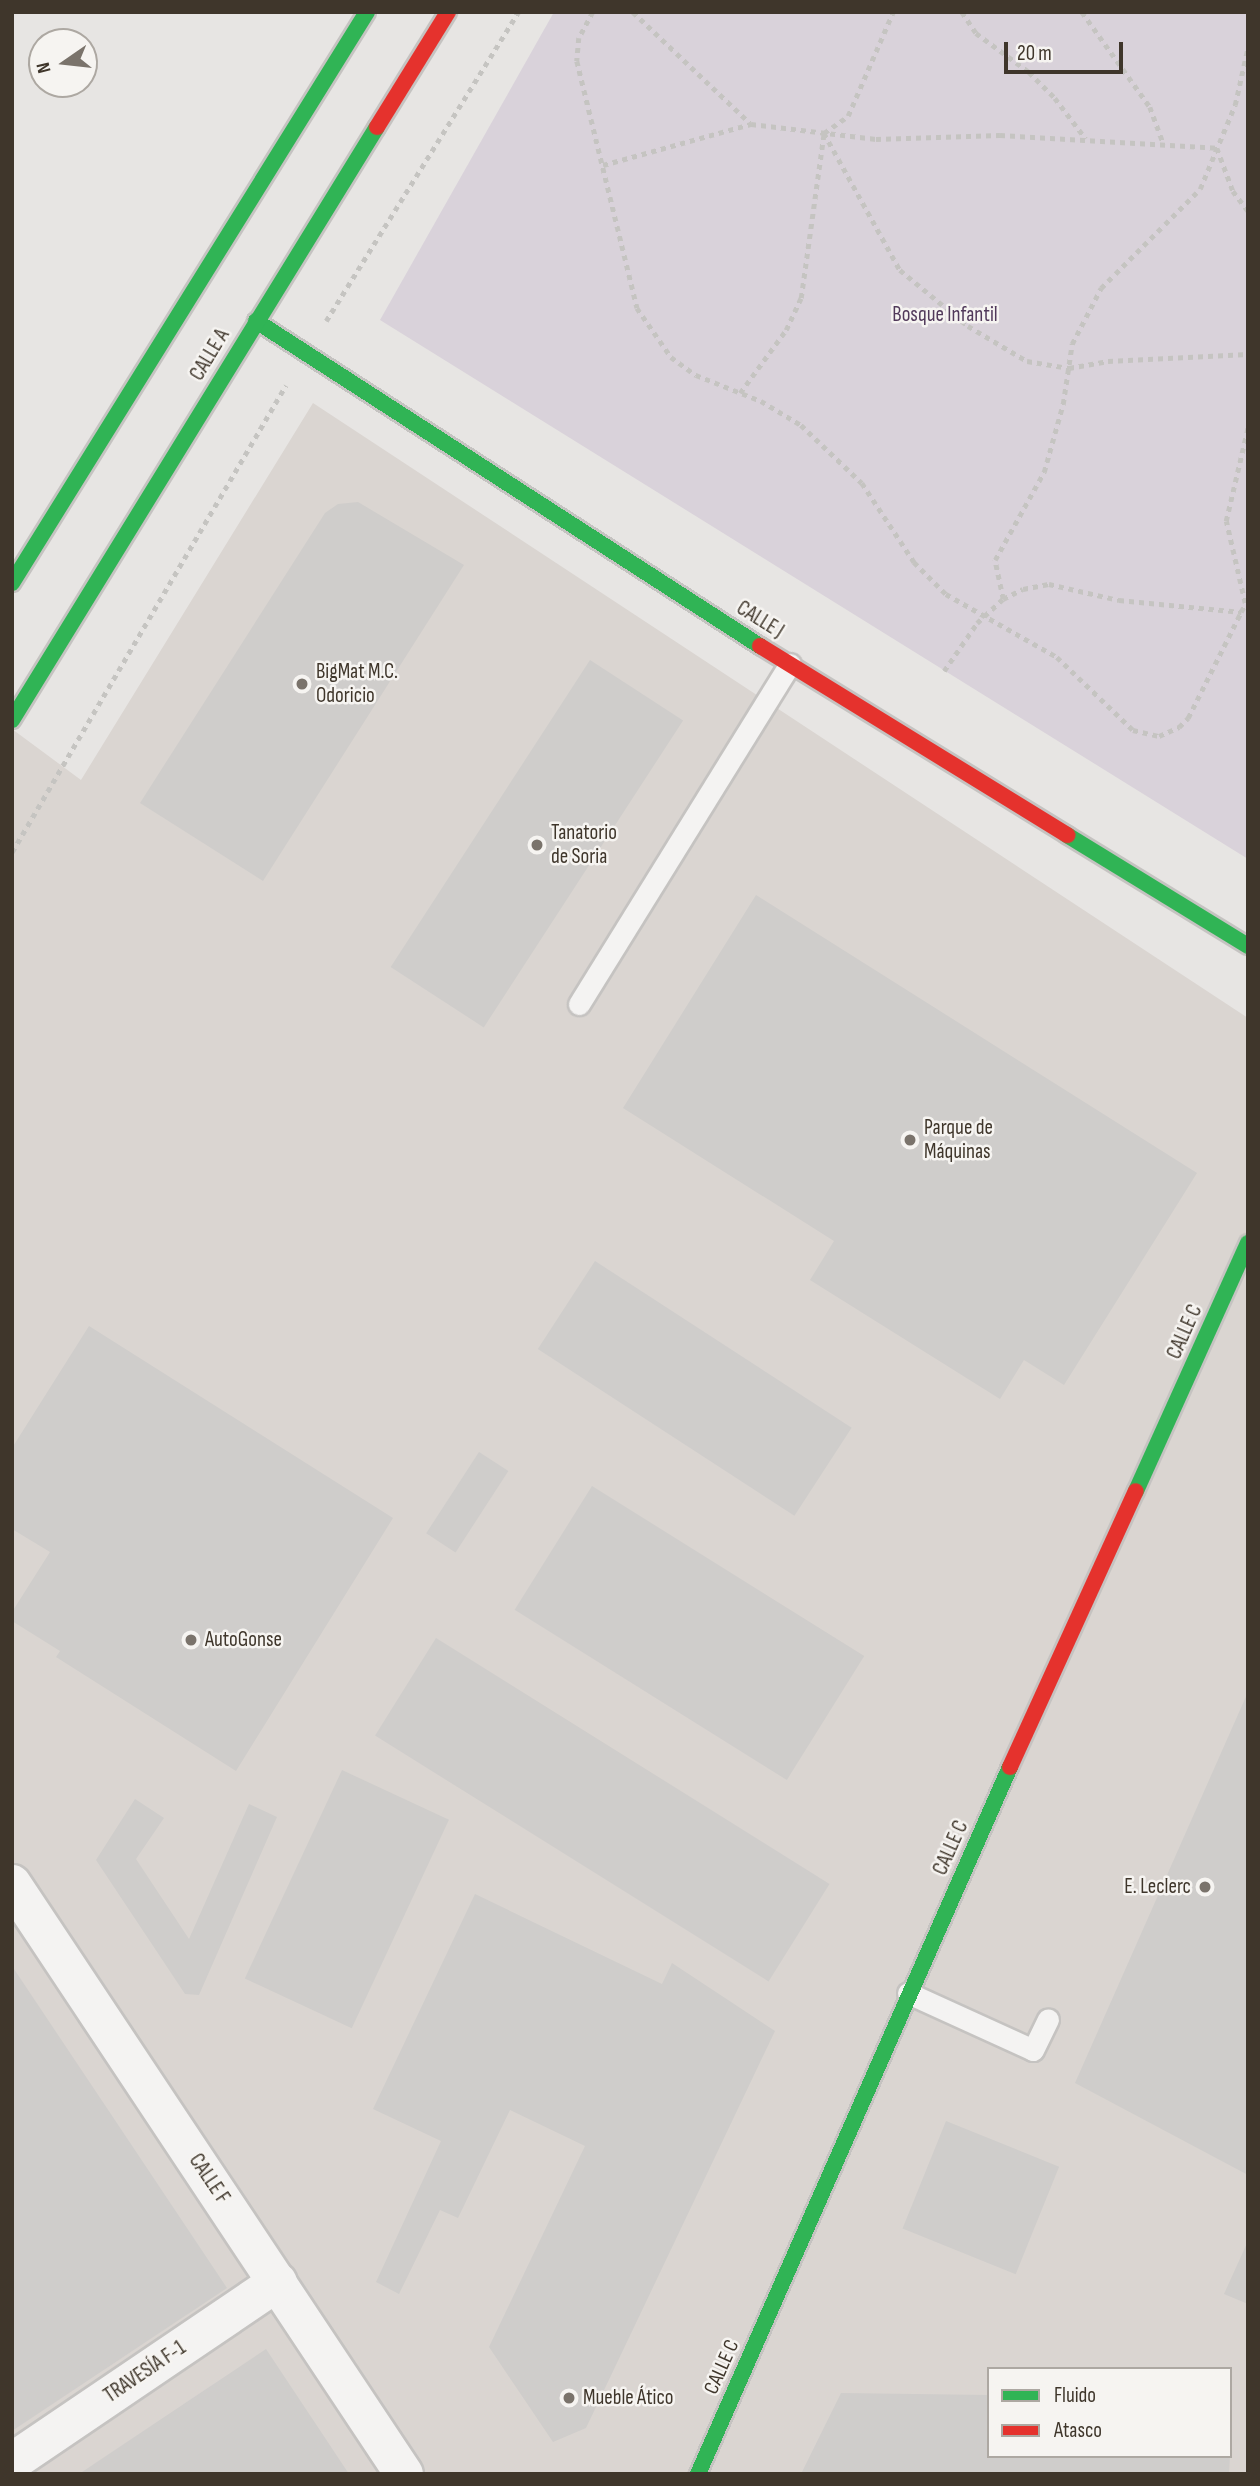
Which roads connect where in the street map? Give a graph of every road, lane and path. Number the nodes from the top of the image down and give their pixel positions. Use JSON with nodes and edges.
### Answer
{"nodes":[{"id":1,"x":368,"y":12,"type":"edge"},
{"id":2,"x":447,"y":12,"type":"edge"},
{"id":3,"x":518,"y":12,"type":"edge"},
{"id":4,"x":593,"y":12,"type":"edge"},
{"id":5,"x":633,"y":12,"type":"edge"},
{"id":6,"x":893,"y":12,"type":"edge"},
{"id":7,"x":962,"y":12,"type":"edge"},
{"id":8,"x":1082,"y":12,"type":"edge"},
{"id":9,"x":1248,"y":47,"type":"edge"},
{"id":10,"x":1241,"y":80,"type":"junction"},
{"id":11,"x":1248,"y":80,"type":"edge"},
{"id":12,"x":751,"y":124,"type":"junction"},
{"id":13,"x":824,"y":133,"type":"junction"},
{"id":14,"x":1087,"y":140,"type":"junction"},
{"id":15,"x":1164,"y":145,"type":"junction"},
{"id":16,"x":1217,"y":148,"type":"junction"},
{"id":17,"x":603,"y":165,"type":"junction"},
{"id":18,"x":1248,"y":211,"type":"edge"},
{"id":19,"x":256,"y":321,"type":"junction"},
{"id":20,"x":306,"y":354,"type":"junction"},
{"id":21,"x":1248,"y":354,"type":"edge"},
{"id":22,"x":1069,"y":368,"type":"junction"},
{"id":23,"x":740,"y":393,"type":"junction"},
{"id":24,"x":1248,"y":427,"type":"edge"},
{"id":25,"x":12,"y":583,"type":"edge"},
{"id":26,"x":1003,"y":599,"type":"junction"},
{"id":27,"x":1247,"y":602,"type":"edge"},
{"id":28,"x":1241,"y":612,"type":"junction"},
{"id":29,"x":986,"y":614,"type":"junction"},
{"id":30,"x":790,"y":664,"type":"junction"},
{"id":31,"x":944,"y":671,"type":"dead end"},
{"id":32,"x":12,"y":720,"type":"edge"},
{"id":33,"x":12,"y":852,"type":"edge"},
{"id":34,"x":1248,"y":946,"type":"edge"},
{"id":35,"x":579,"y":1004,"type":"dead end"},
{"id":36,"x":1248,"y":1243,"type":"edge"},
{"id":37,"x":12,"y":1884,"type":"edge"},
{"id":38,"x":908,"y":1993,"type":"junction"},
{"id":39,"x":1048,"y":2019,"type":"dead end"},
{"id":40,"x":278,"y":2283,"type":"junction"},
{"id":41,"x":12,"y":2462,"type":"edge"},
{"id":42,"x":404,"y":2474,"type":"edge"},
{"id":43,"x":698,"y":2474,"type":"edge"}],
"edges":[{"from":1,"to":25,"type":"street"},
{"from":2,"to":19,"type":"street","name":"CALLE A"},
{"from":3,"to":20,"type":"path"},
{"from":4,"to":17,"type":"path"},
{"from":5,"to":12,"type":"path"},
{"from":6,"to":13,"type":"path"},
{"from":7,"to":14,"type":"path"},
{"from":8,"to":15,"type":"path"},
{"from":9,"to":10,"type":"path"},
{"from":10,"to":11,"type":"path"},
{"from":10,"to":16,"type":"path"},
{"from":12,"to":13,"type":"path"},
{"from":12,"to":17,"type":"path"},
{"from":13,"to":14,"type":"path"},
{"from":13,"to":22,"type":"path"},
{"from":13,"to":23,"type":"path"},
{"from":14,"to":15,"type":"path"},
{"from":15,"to":16,"type":"path"},
{"from":16,"to":18,"type":"path"},
{"from":16,"to":22,"type":"path"},
{"from":17,"to":23,"type":"path"},
{"from":19,"to":20,"type":"street","name":"CALLE J"},
{"from":19,"to":32,"type":"street","name":"CALLE A"},
{"from":20,"to":30,"type":"street","name":"CALLE J"},
{"from":20,"to":33,"type":"path"},
{"from":21,"to":22,"type":"path"},
{"from":22,"to":26,"type":"path"},
{"from":23,"to":29,"type":"path"},
{"from":24,"to":27,"type":"path"},
{"from":26,"to":28,"type":"path"},
{"from":26,"to":29,"type":"path"},
{"from":27,"to":28,"type":"path"},
{"from":28,"to":29,"type":"path"},
{"from":29,"to":31,"type":"path"},
{"from":30,"to":34,"type":"street","name":"CALLE J"},
{"from":30,"to":35,"type":"lane"},
{"from":36,"to":38,"type":"street","name":"CALLE C"},
{"from":37,"to":40,"type":"street","name":"CALLE F"},
{"from":38,"to":39,"type":"lane"},
{"from":38,"to":43,"type":"street","name":"CALLE C"},
{"from":40,"to":41,"type":"street","name":"TRAVESÍA F-1"},
{"from":40,"to":42,"type":"street","name":"CALLE F"}]}
